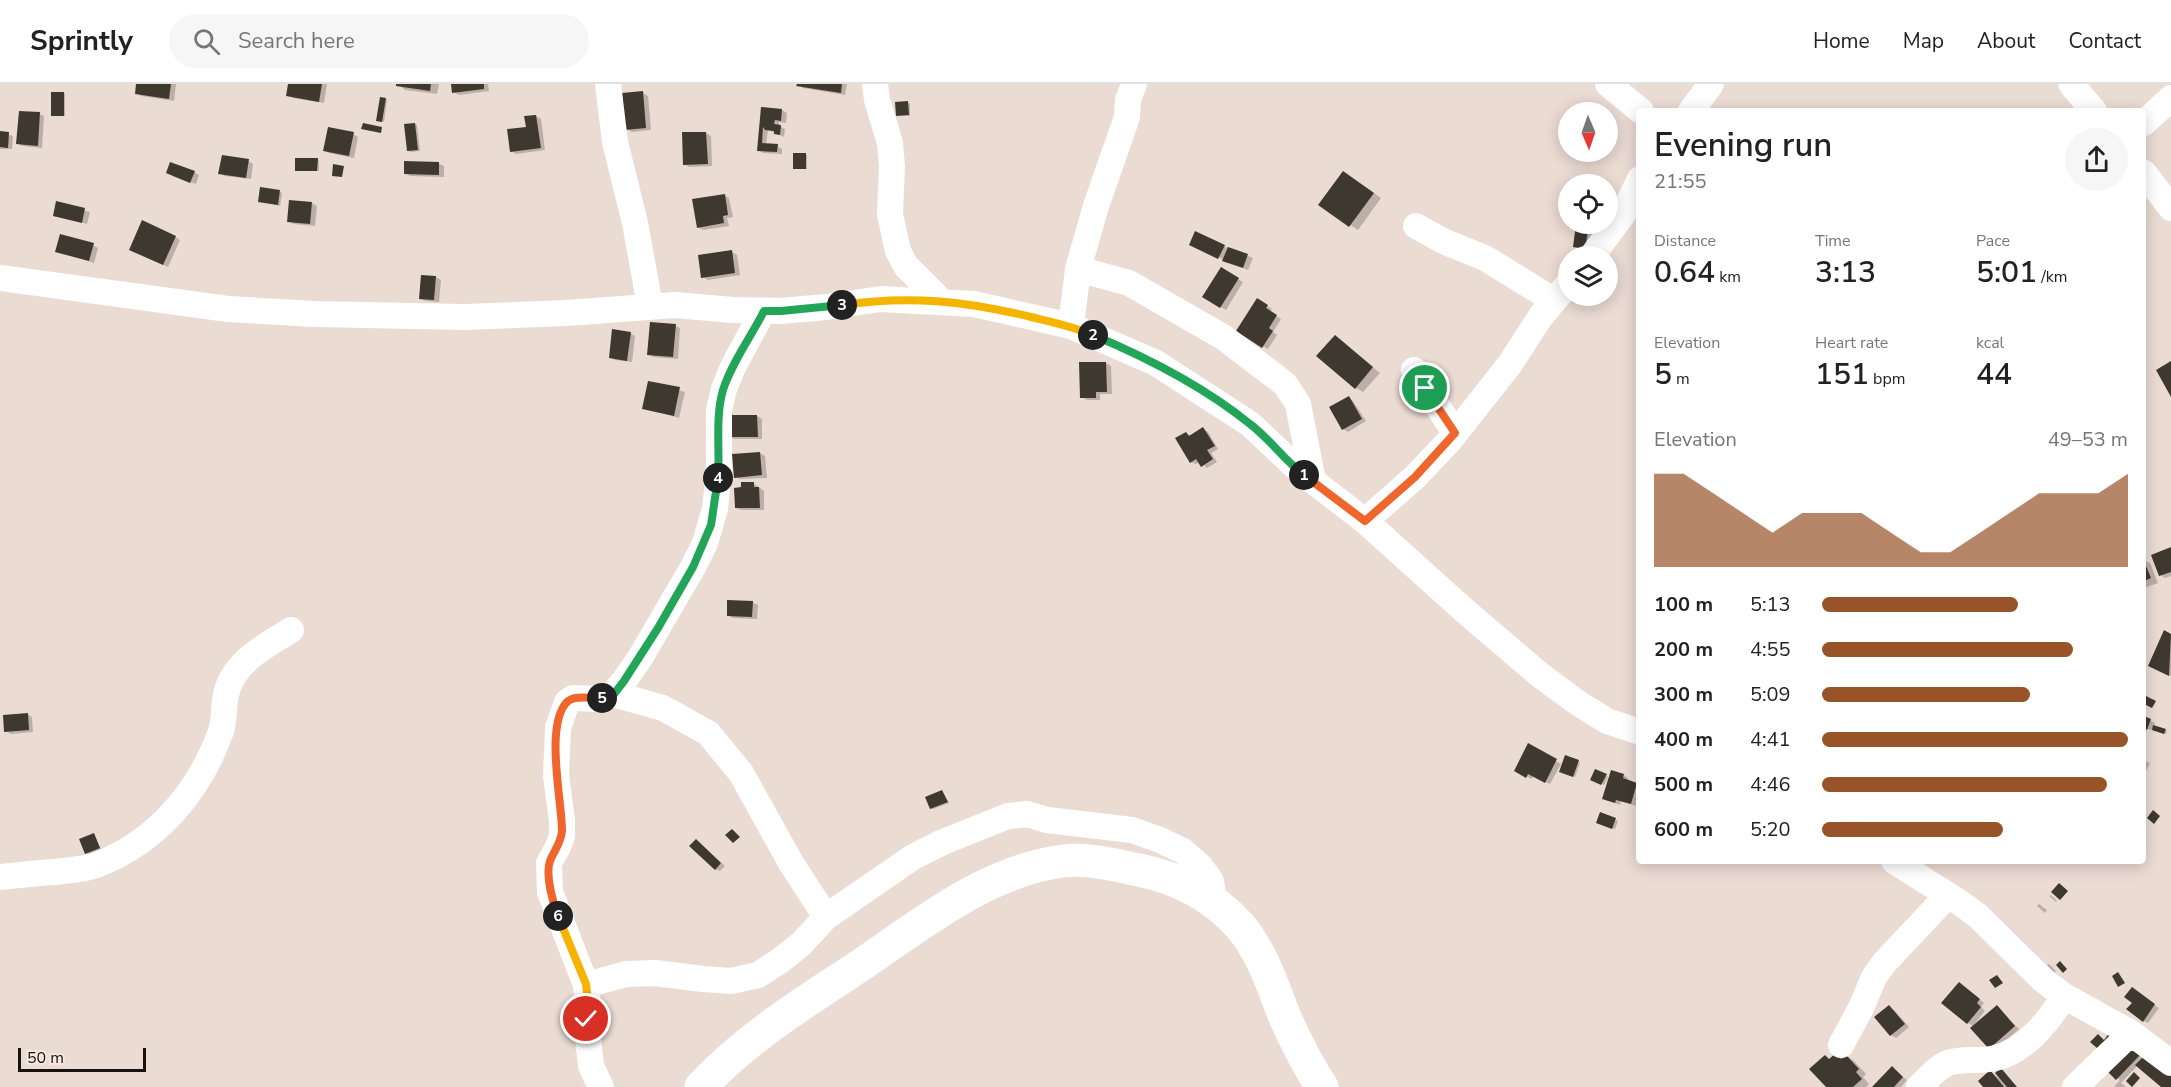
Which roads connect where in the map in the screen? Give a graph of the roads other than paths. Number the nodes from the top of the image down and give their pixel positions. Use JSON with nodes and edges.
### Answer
{"nodes":[{"id":1,"x":608,"y":84,"type":"edge"},
{"id":2,"x":875,"y":84,"type":"edge"},
{"id":3,"x":1134,"y":84,"type":"edge"},
{"id":4,"x":1608,"y":84,"type":"edge"},
{"id":5,"x":1711,"y":84,"type":"edge"},
{"id":6,"x":2071,"y":84,"type":"edge"},
{"id":7,"x":2171,"y":98,"type":"edge"},
{"id":8,"x":1637,"y":108,"type":"edge"},
{"id":9,"x":1694,"y":108,"type":"edge"},
{"id":10,"x":2091,"y":108,"type":"edge"},
{"id":11,"x":2146,"y":121,"type":"edge"},
{"id":12,"x":2146,"y":177,"type":"edge"},
{"id":13,"x":1636,"y":187,"type":"edge"},
{"id":14,"x":2171,"y":208,"type":"edge"},
{"id":15,"x":1416,"y":226,"type":"dead end"},
{"id":16,"x":1599,"y":246,"type":"edge"},
{"id":17,"x":1078,"y":269,"type":"junction"},
{"id":18,"x":0,"y":278,"type":"edge"},
{"id":19,"x":1558,"y":290,"type":"edge"},
{"id":20,"x":1558,"y":295,"type":"edge"},
{"id":21,"x":941,"y":301,"type":"junction"},
{"id":22,"x":650,"y":306,"type":"junction"},
{"id":23,"x":764,"y":311,"type":"junction"},
{"id":24,"x":1071,"y":326,"type":"junction"},
{"id":25,"x":1414,"y":370,"type":"dead end"},
{"id":26,"x":1455,"y":433,"type":"junction"},
{"id":27,"x":1313,"y":481,"type":"junction"},
{"id":28,"x":1365,"y":521,"type":"junction"},
{"id":29,"x":291,"y":630,"type":"dead end"},
{"id":30,"x":614,"y":694,"type":"junction"},
{"id":31,"x":1636,"y":731,"type":"edge"},
{"id":32,"x":1899,"y":864,"type":"edge"},
{"id":33,"x":0,"y":877,"type":"edge"},
{"id":34,"x":1947,"y":895,"type":"junction"},
{"id":35,"x":1214,"y":903,"type":"junction"},
{"id":36,"x":826,"y":917,"type":"junction"},
{"id":37,"x":586,"y":984,"type":"junction"},
{"id":38,"x":2064,"y":996,"type":"junction"},
{"id":39,"x":2131,"y":1033,"type":"junction"},
{"id":40,"x":1841,"y":1045,"type":"dead end"},
{"id":41,"x":2171,"y":1063,"type":"edge"},
{"id":42,"x":1318,"y":1082,"type":"edge"},
{"id":43,"x":601,"y":1087,"type":"edge"},
{"id":44,"x":701,"y":1087,"type":"edge"},
{"id":45,"x":1919,"y":1087,"type":"edge"},
{"id":46,"x":2075,"y":1087,"type":"edge"}],
"edges":[{"from":1,"to":22,"type":"street"},
{"from":2,"to":21,"type":"street"},
{"from":3,"to":17,"type":"street"},
{"from":4,"to":8,"type":"street"},
{"from":5,"to":9,"type":"street"},
{"from":6,"to":10,"type":"street"},
{"from":7,"to":11,"type":"street"},
{"from":12,"to":14,"type":"street"},
{"from":13,"to":16,"type":"street"},
{"from":15,"to":19,"type":"street"},
{"from":17,"to":24,"type":"street"},
{"from":17,"to":27,"type":"street"},
{"from":18,"to":22,"type":"street"},
{"from":20,"to":26,"type":"street"},
{"from":21,"to":23,"type":"street"},
{"from":21,"to":24,"type":"street"},
{"from":22,"to":23,"type":"street"},
{"from":23,"to":30,"type":"street"},
{"from":24,"to":27,"type":"street"},
{"from":25,"to":26,"type":"street"},
{"from":26,"to":28,"type":"street"},
{"from":27,"to":28,"type":"street"},
{"from":28,"to":31,"type":"street"},
{"from":29,"to":33,"type":"street"},
{"from":30,"to":36,"type":"street"},
{"from":30,"to":37,"type":"street"},
{"from":32,"to":34,"type":"street"},
{"from":34,"to":38,"type":"street"},
{"from":34,"to":40,"type":"street"},
{"from":35,"to":36,"type":"street"},
{"from":35,"to":42,"type":"highway"},
{"from":35,"to":44,"type":"highway"},
{"from":36,"to":37,"type":"street"},
{"from":37,"to":43,"type":"street"},
{"from":38,"to":39,"type":"street"},
{"from":38,"to":45,"type":"street"},
{"from":39,"to":41,"type":"street"},
{"from":39,"to":46,"type":"street"}]}
